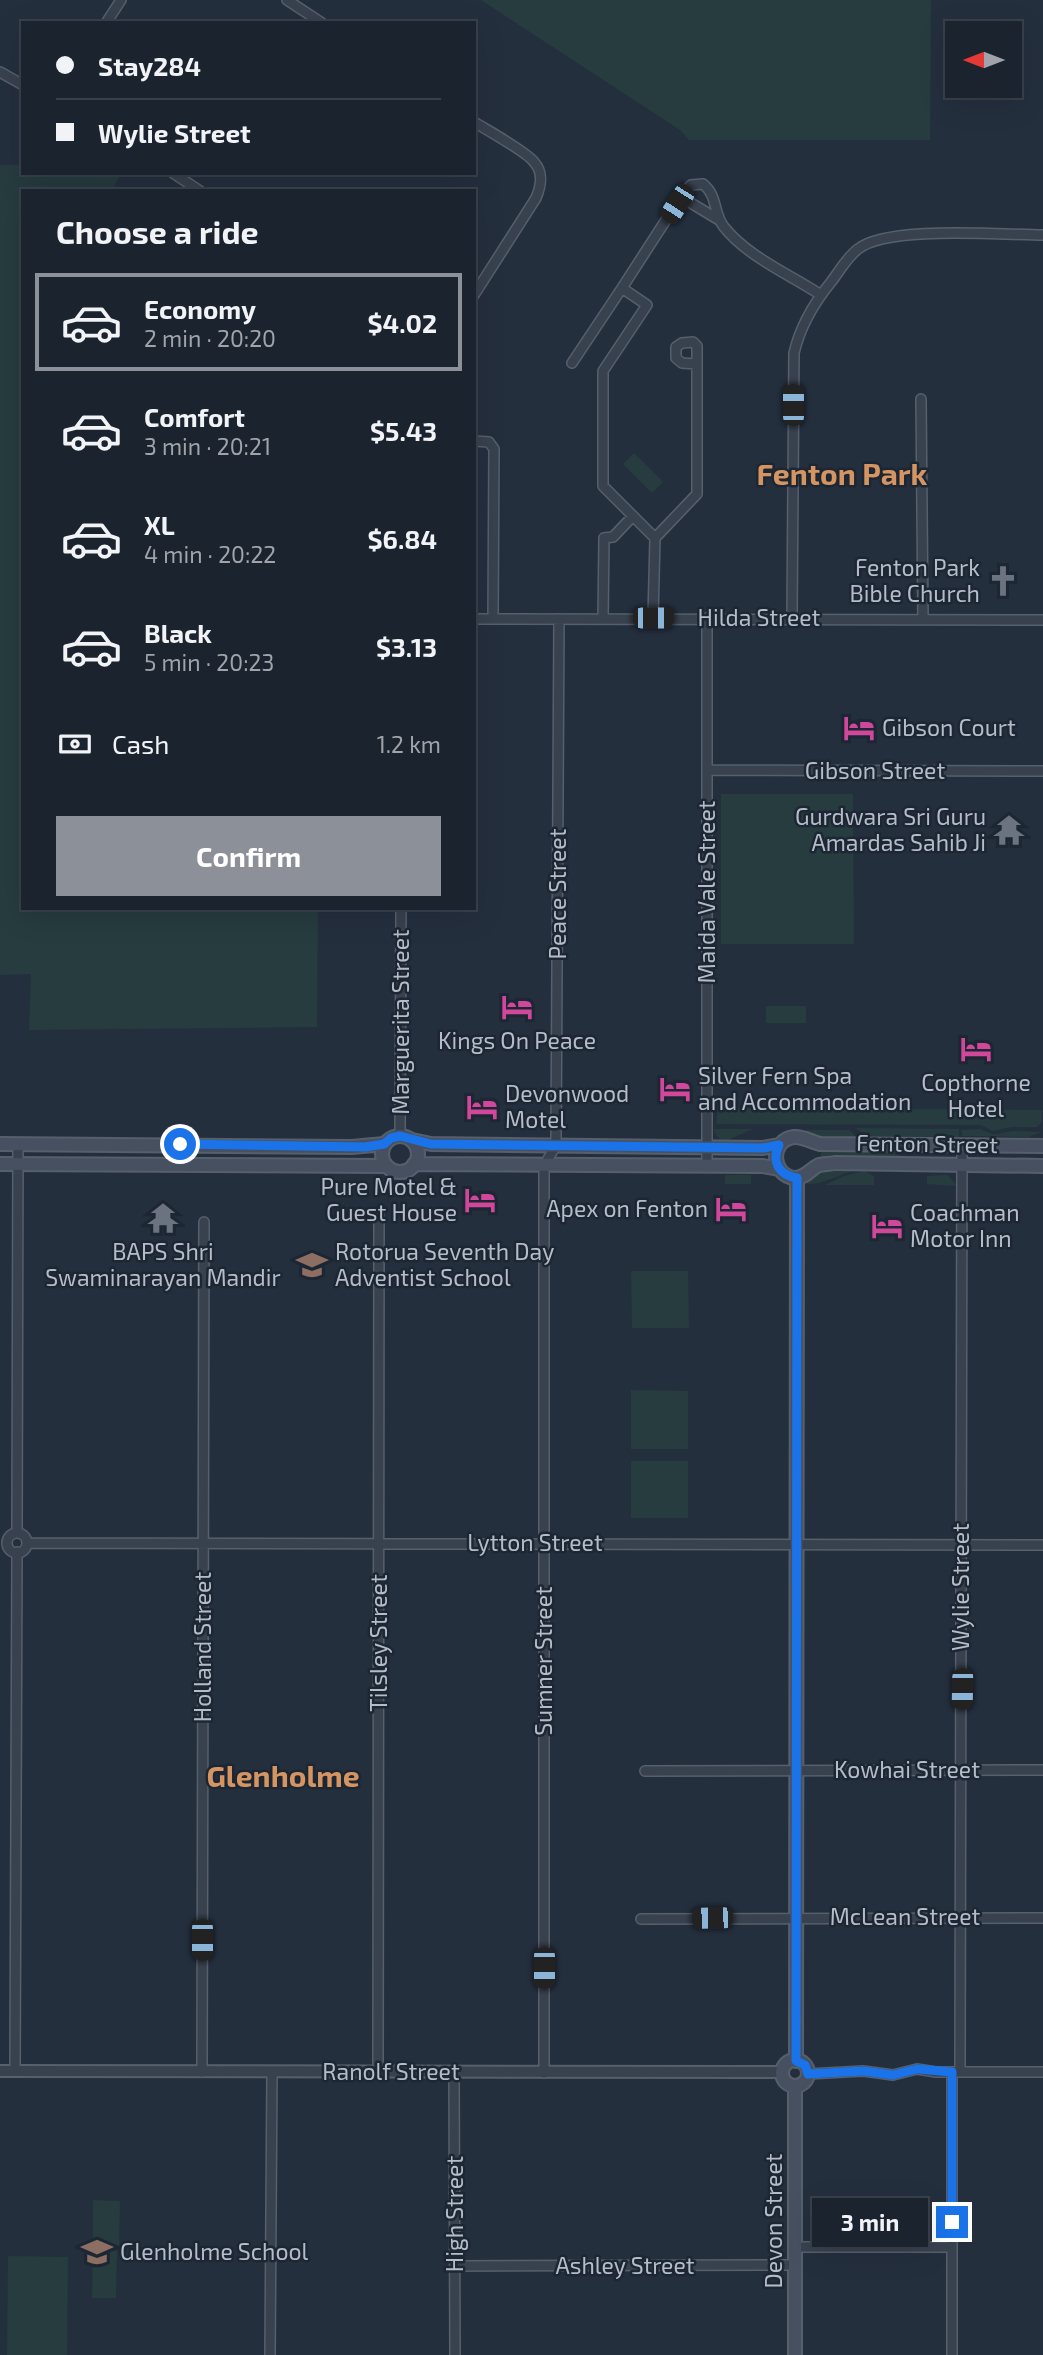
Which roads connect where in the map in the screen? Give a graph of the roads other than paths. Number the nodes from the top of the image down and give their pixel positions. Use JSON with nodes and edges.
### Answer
{"nodes":[{"id":1,"x":121,"y":0,"type":"edge"},
{"id":2,"x":287,"y":0,"type":"edge"},
{"id":3,"x":107,"y":21,"type":"edge"},
{"id":4,"x":319,"y":21,"type":"edge"},
{"id":5,"x":0,"y":72,"type":"edge"},
{"id":6,"x":21,"y":84,"type":"edge"},
{"id":7,"x":476,"y":123,"type":"edge"},
{"id":8,"x":176,"y":175,"type":"edge"},
{"id":9,"x":197,"y":189,"type":"edge"},
{"id":10,"x":681,"y":197,"type":"junction"},
{"id":11,"x":719,"y":220,"type":"junction"},
{"id":12,"x":1043,"y":235,"type":"edge"},
{"id":13,"x":622,"y":288,"type":"junction"},
{"id":14,"x":476,"y":292,"type":"edge"},
{"id":15,"x":821,"y":295,"type":"junction"},
{"id":16,"x":572,"y":363,"type":"dead end"},
{"id":17,"x":697,"y":363,"type":"dead end"},
{"id":18,"x":922,"y":399,"type":"dead end"},
{"id":19,"x":476,"y":441,"type":"edge"},
{"id":20,"x":634,"y":516,"type":"junction"},
{"id":21,"x":655,"y":538,"type":"junction"},
{"id":22,"x":653,"y":618,"type":"junction"},
{"id":23,"x":707,"y":618,"type":"junction"},
{"id":24,"x":792,"y":618,"type":"junction"},
{"id":25,"x":476,"y":619,"type":"edge"},
{"id":26,"x":493,"y":619,"type":"junction"},
{"id":27,"x":603,"y":619,"type":"junction"},
{"id":28,"x":923,"y":619,"type":"junction"},
{"id":29,"x":559,"y":620,"type":"junction"},
{"id":30,"x":1043,"y":620,"type":"edge"},
{"id":31,"x":707,"y":769,"type":"junction"},
{"id":32,"x":1043,"y":771,"type":"edge"},
{"id":33,"x":401,"y":910,"type":"edge"},
{"id":34,"x":406,"y":1138,"type":"junction"},
{"id":35,"x":807,"y":1141,"type":"junction"},
{"id":36,"x":0,"y":1144,"type":"edge"},
{"id":37,"x":18,"y":1144,"type":"junction"},
{"id":38,"x":205,"y":1144,"type":"junction"},
{"id":39,"x":384,"y":1144,"type":"junction"},
{"id":40,"x":556,"y":1145,"type":"junction"},
{"id":41,"x":779,"y":1145,"type":"junction"},
{"id":42,"x":962,"y":1146,"type":"junction"},
{"id":43,"x":1043,"y":1146,"type":"edge"},
{"id":44,"x":706,"y":1147,"type":"junction"},
{"id":45,"x":0,"y":1164,"type":"edge"},
{"id":46,"x":17,"y":1164,"type":"junction"},
{"id":47,"x":205,"y":1164,"type":"junction"},
{"id":48,"x":414,"y":1164,"type":"junction"},
{"id":49,"x":962,"y":1165,"type":"junction"},
{"id":50,"x":386,"y":1166,"type":"junction"},
{"id":51,"x":544,"y":1166,"type":"junction"},
{"id":52,"x":707,"y":1166,"type":"junction"},
{"id":53,"x":1043,"y":1166,"type":"edge"},
{"id":54,"x":779,"y":1169,"type":"junction"},
{"id":55,"x":811,"y":1171,"type":"junction"},
{"id":56,"x":797,"y":1178,"type":"junction"},
{"id":57,"x":379,"y":1213,"type":"dead end"},
{"id":58,"x":204,"y":1222,"type":"dead end"},
{"id":59,"x":18,"y":1533,"type":"junction"},
{"id":60,"x":4,"y":1543,"type":"edge"},
{"id":61,"x":27,"y":1543,"type":"junction"},
{"id":62,"x":379,"y":1543,"type":"junction"},
{"id":63,"x":544,"y":1543,"type":"junction"},
{"id":64,"x":203,"y":1544,"type":"junction"},
{"id":65,"x":796,"y":1545,"type":"junction"},
{"id":66,"x":962,"y":1545,"type":"junction"},
{"id":67,"x":1043,"y":1545,"type":"edge"},
{"id":68,"x":18,"y":1552,"type":"junction"},
{"id":69,"x":795,"y":1770,"type":"junction"},
{"id":70,"x":960,"y":1770,"type":"junction"},
{"id":71,"x":1043,"y":1770,"type":"edge"},
{"id":72,"x":645,"y":1771,"type":"dead end"},
{"id":73,"x":795,"y":1917,"type":"junction"},
{"id":74,"x":960,"y":1917,"type":"junction"},
{"id":75,"x":1043,"y":1917,"type":"edge"},
{"id":76,"x":641,"y":1919,"type":"dead end"},
{"id":77,"x":796,"y":2061,"type":"junction"},
{"id":78,"x":0,"y":2071,"type":"edge"},
{"id":79,"x":15,"y":2071,"type":"junction"},
{"id":80,"x":202,"y":2071,"type":"junction"},
{"id":81,"x":272,"y":2071,"type":"junction"},
{"id":82,"x":378,"y":2072,"type":"junction"},
{"id":83,"x":454,"y":2072,"type":"junction"},
{"id":84,"x":782,"y":2072,"type":"junction"},
{"id":85,"x":956,"y":2072,"type":"junction"},
{"id":86,"x":1043,"y":2072,"type":"edge"},
{"id":87,"x":544,"y":2073,"type":"junction"},
{"id":88,"x":808,"y":2074,"type":"junction"},
{"id":89,"x":795,"y":2086,"type":"junction"},
{"id":90,"x":795,"y":2247,"type":"junction"},
{"id":91,"x":952,"y":2247,"type":"junction"},
{"id":92,"x":795,"y":2265,"type":"junction"},
{"id":93,"x":455,"y":2266,"type":"junction"},
{"id":94,"x":270,"y":2355,"type":"edge"},
{"id":95,"x":455,"y":2355,"type":"edge"},
{"id":96,"x":795,"y":2355,"type":"edge"},
{"id":97,"x":951,"y":2355,"type":"edge"}],
"edges":[{"from":1,"to":3,"type":"street"},
{"from":2,"to":4,"type":"street"},
{"from":5,"to":6,"type":"street"},
{"from":7,"to":14,"type":"street"},
{"from":8,"to":9,"type":"street"},
{"from":10,"to":11,"type":"street"},
{"from":10,"to":11,"type":"street"},
{"from":10,"to":13,"type":"street"},
{"from":11,"to":15,"type":"street"},
{"from":12,"to":15,"type":"street"},
{"from":13,"to":16,"type":"street"},
{"from":13,"to":20,"type":"street"},
{"from":15,"to":24,"type":"street"},
{"from":17,"to":21,"type":"street"},
{"from":18,"to":28,"type":"street"},
{"from":19,"to":26,"type":"street"},
{"from":20,"to":21,"type":"street"},
{"from":20,"to":27,"type":"street"},
{"from":21,"to":22,"type":"street"},
{"from":22,"to":23,"type":"street","name":"Hilda Street"},
{"from":22,"to":27,"type":"street","name":"Hilda Street"},
{"from":23,"to":24,"type":"street","name":"Hilda Street"},
{"from":23,"to":31,"type":"street","name":"Maida Vale Street"},
{"from":24,"to":28,"type":"street","name":"Hilda Street"},
{"from":25,"to":26,"type":"street","name":"Hilda Street"},
{"from":26,"to":29,"type":"street","name":"Hilda Street"},
{"from":27,"to":29,"type":"street","name":"Hilda Street"},
{"from":28,"to":30,"type":"street","name":"Hilda Street"},
{"from":29,"to":40,"type":"street","name":"Peace Street"},
{"from":31,"to":32,"type":"street","name":"Gibson Street"},
{"from":31,"to":44,"type":"street","name":"Maida Vale Street"},
{"from":33,"to":34,"type":"street","name":"Marguerita Street"},
{"from":34,"to":39,"type":"main road"},
{"from":34,"to":40,"type":"main road"},
{"from":34,"to":48,"type":"main road"},
{"from":35,"to":41,"type":"main road"},
{"from":35,"to":42,"type":"main road","name":"Fenton Street"},
{"from":35,"to":55,"type":"main road"},
{"from":36,"to":37,"type":"main road"},
{"from":37,"to":38,"type":"main road"},
{"from":37,"to":46,"type":"street"},
{"from":38,"to":39,"type":"main road"},
{"from":38,"to":47,"type":"main road"},
{"from":39,"to":50,"type":"main road"},
{"from":40,"to":44,"type":"main road"},
{"from":40,"to":51,"type":"street","name":"Peace Street"},
{"from":41,"to":44,"type":"main road"},
{"from":41,"to":54,"type":"main road"},
{"from":42,"to":43,"type":"main road","name":"Fenton Street"},
{"from":42,"to":49,"type":"street","name":"Wylie Street"},
{"from":44,"to":52,"type":"street","name":"Maida Vale Street"},
{"from":45,"to":46,"type":"main road"},
{"from":46,"to":47,"type":"main road"},
{"from":46,"to":59,"type":"street"},
{"from":47,"to":50,"type":"main road"},
{"from":48,"to":50,"type":"main road"},
{"from":48,"to":51,"type":"main road"},
{"from":49,"to":53,"type":"main road","name":"Fenton Street"},
{"from":49,"to":55,"type":"main road","name":"Fenton Street"},
{"from":49,"to":66,"type":"street","name":"Wylie Street"},
{"from":51,"to":52,"type":"main road"},
{"from":51,"to":63,"type":"street","name":"Sumner Street"},
{"from":52,"to":54,"type":"main road"},
{"from":54,"to":56,"type":"main road"},
{"from":55,"to":56,"type":"main road"},
{"from":56,"to":65,"type":"main road"},
{"from":57,"to":62,"type":"street","name":"Tilsley Street"},
{"from":58,"to":64,"type":"street","name":"Holland Street"},
{"from":59,"to":60,"type":"street"},
{"from":59,"to":61,"type":"street"},
{"from":60,"to":68,"type":"street"},
{"from":61,"to":64,"type":"street","name":"Lytton Street"},
{"from":61,"to":68,"type":"street"},
{"from":62,"to":63,"type":"street","name":"Lytton Street"},
{"from":62,"to":64,"type":"street","name":"Lytton Street"},
{"from":62,"to":82,"type":"street","name":"Tilsley Street"},
{"from":63,"to":65,"type":"street","name":"Lytton Street"},
{"from":63,"to":87,"type":"street","name":"Sumner Street"},
{"from":64,"to":80,"type":"street","name":"Holland Street"},
{"from":65,"to":66,"type":"street","name":"Lytton Street"},
{"from":65,"to":69,"type":"main road"},
{"from":66,"to":67,"type":"street","name":"Lytton Street"},
{"from":66,"to":70,"type":"street","name":"Wylie Street"},
{"from":68,"to":79,"type":"street"},
{"from":69,"to":70,"type":"street","name":"Kowhai Street"},
{"from":69,"to":72,"type":"street","name":"Kowhai Street"},
{"from":69,"to":73,"type":"main road"},
{"from":70,"to":71,"type":"street","name":"Kowhai Street"},
{"from":70,"to":74,"type":"street","name":"Wylie Street"},
{"from":73,"to":74,"type":"street","name":"McLean Street"},
{"from":73,"to":76,"type":"street","name":"McLean Street"},
{"from":73,"to":77,"type":"main road"},
{"from":74,"to":75,"type":"street","name":"McLean Street"},
{"from":74,"to":85,"type":"street","name":"Wylie Street"},
{"from":77,"to":84,"type":"main road"},
{"from":77,"to":88,"type":"main road"},
{"from":78,"to":79,"type":"street","name":"Ranolf Street"},
{"from":79,"to":80,"type":"street","name":"Ranolf Street"},
{"from":80,"to":81,"type":"street","name":"Ranolf Street"},
{"from":81,"to":82,"type":"street","name":"Ranolf Street"},
{"from":81,"to":94,"type":"street"},
{"from":82,"to":83,"type":"street","name":"Ranolf Street"},
{"from":83,"to":87,"type":"street","name":"Ranolf Street"},
{"from":83,"to":93,"type":"street","name":"High Street"},
{"from":84,"to":87,"type":"street","name":"Ranolf Street"},
{"from":84,"to":89,"type":"main road"},
{"from":85,"to":86,"type":"street"},
{"from":85,"to":88,"type":"street"},
{"from":85,"to":91,"type":"street","name":"Wylie Street"},
{"from":88,"to":89,"type":"main road"},
{"from":89,"to":90,"type":"main road","name":"Devon Street"},
{"from":90,"to":91,"type":"street"},
{"from":90,"to":92,"type":"main road","name":"Devon Street"},
{"from":91,"to":97,"type":"street","name":"Wylie Street"},
{"from":92,"to":93,"type":"street","name":"Ashley Street"},
{"from":92,"to":96,"type":"main road","name":"Devon Street"},
{"from":93,"to":95,"type":"street","name":"High Street"}]}
